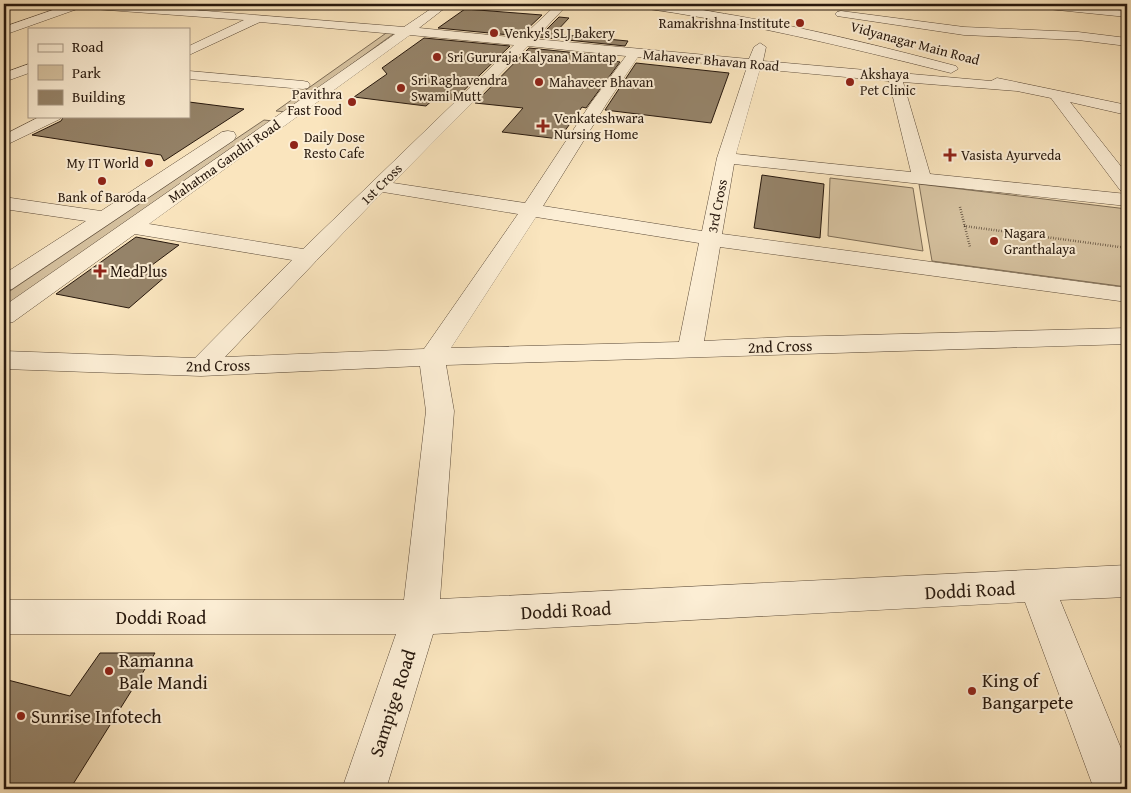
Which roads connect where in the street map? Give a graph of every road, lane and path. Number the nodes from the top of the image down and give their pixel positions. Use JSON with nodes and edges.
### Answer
{"nodes":[{"id":1,"x":76,"y":4,"type":"edge"},
{"id":2,"x":80,"y":4,"type":"edge"},
{"id":3,"x":424,"y":4,"type":"edge"},
{"id":4,"x":445,"y":4,"type":"edge"},
{"id":5,"x":563,"y":4,"type":"edge"},
{"id":6,"x":634,"y":4,"type":"edge"},
{"id":7,"x":1028,"y":4,"type":"edge"},
{"id":8,"x":699,"y":7,"type":"edge"},
{"id":9,"x":164,"y":11,"type":"junction"},
{"id":10,"x":1127,"y":14,"type":"edge"},
{"id":11,"x":257,"y":18,"type":"junction"},
{"id":12,"x":140,"y":22,"type":"dead end"},
{"id":13,"x":842,"y":22,"type":"edge"},
{"id":14,"x":766,"y":26,"type":"junction"},
{"id":15,"x":386,"y":28,"type":"junction"},
{"id":16,"x":407,"y":30,"type":"junction"},
{"id":17,"x":4,"y":31,"type":"edge"},
{"id":18,"x":524,"y":42,"type":"junction"},
{"id":19,"x":1127,"y":42,"type":"edge"},
{"id":20,"x":190,"y":51,"type":"edge"},
{"id":21,"x":636,"y":52,"type":"junction"},
{"id":22,"x":756,"y":64,"type":"junction"},
{"id":23,"x":28,"y":68,"type":"edge"},
{"id":24,"x":190,"y":75,"type":"edge"},
{"id":25,"x":4,"y":78,"type":"edge"},
{"id":26,"x":895,"y":78,"type":"junction"},
{"id":27,"x":304,"y":85,"type":"junction"},
{"id":28,"x":1015,"y":87,"type":"junction"},
{"id":29,"x":1056,"y":95,"type":"junction"},
{"id":30,"x":282,"y":100,"type":"dead end"},
{"id":31,"x":1127,"y":110,"type":"edge"},
{"id":32,"x":260,"y":114,"type":"dead end"},
{"id":33,"x":50,"y":118,"type":"edge"},
{"id":34,"x":284,"y":118,"type":"junction"},
{"id":35,"x":244,"y":125,"type":"dead end"},
{"id":36,"x":4,"y":140,"type":"edge"},
{"id":37,"x":726,"y":158,"type":"junction"},
{"id":38,"x":922,"y":179,"type":"junction"},
{"id":39,"x":379,"y":186,"type":"junction"},
{"id":40,"x":1127,"y":186,"type":"edge"},
{"id":41,"x":1127,"y":200,"type":"edge"},
{"id":42,"x":4,"y":203,"type":"edge"},
{"id":43,"x":962,"y":204,"type":"dead end"},
{"id":44,"x":531,"y":210,"type":"junction"},
{"id":45,"x":106,"y":218,"type":"junction"},
{"id":46,"x":964,"y":226,"type":"junction"},
{"id":47,"x":131,"y":228,"type":"junction"},
{"id":48,"x":711,"y":238,"type":"junction"},
{"id":49,"x":1127,"y":248,"type":"edge"},
{"id":50,"x":976,"y":251,"type":"dead end"},
{"id":51,"x":308,"y":256,"type":"junction"},
{"id":52,"x":4,"y":284,"type":"edge"},
{"id":53,"x":1127,"y":296,"type":"edge"},
{"id":54,"x":4,"y":318,"type":"edge"},
{"id":55,"x":1127,"y":336,"type":"edge"},
{"id":56,"x":690,"y":350,"type":"junction"},
{"id":57,"x":432,"y":357,"type":"junction"},
{"id":58,"x":4,"y":360,"type":"edge"},
{"id":59,"x":201,"y":367,"type":"junction"},
{"id":60,"x":1127,"y":581,"type":"edge"},
{"id":61,"x":1038,"y":587,"type":"junction"},
{"id":62,"x":4,"y":617,"type":"edge"},
{"id":63,"x":420,"y":617,"type":"junction"},
{"id":64,"x":364,"y":789,"type":"edge"},
{"id":65,"x":1116,"y":789,"type":"edge"}],
"edges":[{"from":1,"to":2,"type":"street","name":"Mahaveer Bhavan Road"},
{"from":2,"to":9,"type":"street","name":"Mahaveer Bhavan Road"},
{"from":2,"to":17,"type":"street"},
{"from":3,"to":15,"type":"street","name":"Mahatma Gandhi Road"},
{"from":4,"to":16,"type":"street","name":"Mahatma Gandhi Road"},
{"from":5,"to":18,"type":"street","name":"1st Cross"},
{"from":6,"to":8,"type":"street","name":"Vidyanagar Main Road"},
{"from":7,"to":10,"type":"street"},
{"from":8,"to":14,"type":"street","name":"Vidyanagar Main Road"},
{"from":9,"to":11,"type":"street","name":"Mahaveer Bhavan Road"},
{"from":9,"to":12,"type":"street"},
{"from":11,"to":15,"type":"street","name":"Mahaveer Bhavan Road"},
{"from":11,"to":20,"type":"street"},
{"from":13,"to":14,"type":"street","name":"Vidyanagar Main Road"},
{"from":13,"to":19,"type":"street"},
{"from":13,"to":28,"type":"street","name":"Vidyanagar Main Road"},
{"from":14,"to":22,"type":"street","name":"3rd Cross"},
{"from":15,"to":16,"type":"street","name":"Mahaveer Bhavan Road"},
{"from":15,"to":27,"type":"street","name":"Mahatma Gandhi Road"},
{"from":16,"to":18,"type":"street","name":"Mahaveer Bhavan Road"},
{"from":16,"to":34,"type":"street","name":"Mahatma Gandhi Road"},
{"from":18,"to":21,"type":"street","name":"Mahaveer Bhavan Road"},
{"from":18,"to":39,"type":"street","name":"1st Cross"},
{"from":21,"to":22,"type":"street","name":"Mahaveer Bhavan Road"},
{"from":21,"to":44,"type":"street"},
{"from":22,"to":26,"type":"street","name":"Mahaveer Bhavan Road"},
{"from":22,"to":37,"type":"street","name":"3rd Cross"},
{"from":23,"to":25,"type":"street"},
{"from":24,"to":27,"type":"street"},
{"from":26,"to":28,"type":"street","name":"Mahaveer Bhavan Road"},
{"from":26,"to":38,"type":"street"},
{"from":27,"to":30,"type":"street","name":"Mahatma Gandhi Road"},
{"from":28,"to":29,"type":"street","name":"Vidyanagar Main Road"},
{"from":29,"to":31,"type":"street","name":"Vidyanagar Main Road"},
{"from":29,"to":40,"type":"street"},
{"from":32,"to":34,"type":"street"},
{"from":33,"to":36,"type":"street"},
{"from":34,"to":47,"type":"street","name":"Mahatma Gandhi Road"},
{"from":35,"to":45,"type":"street","name":"Mahatma Gandhi Road"},
{"from":37,"to":38,"type":"street"},
{"from":37,"to":48,"type":"street","name":"3rd Cross"},
{"from":38,"to":41,"type":"street"},
{"from":39,"to":44,"type":"street"},
{"from":39,"to":51,"type":"street","name":"1st Cross"},
{"from":42,"to":45,"type":"street"},
{"from":43,"to":46,"type":"path"},
{"from":44,"to":48,"type":"street"},
{"from":44,"to":57,"type":"street"},
{"from":45,"to":52,"type":"street","name":"Mahatma Gandhi Road"},
{"from":46,"to":49,"type":"path"},
{"from":46,"to":50,"type":"path"},
{"from":47,"to":51,"type":"street"},
{"from":47,"to":54,"type":"street","name":"Mahatma Gandhi Road"},
{"from":48,"to":53,"type":"street"},
{"from":48,"to":56,"type":"street","name":"3rd Cross"},
{"from":51,"to":59,"type":"street","name":"1st Cross"},
{"from":55,"to":56,"type":"street","name":"2nd Cross"},
{"from":56,"to":57,"type":"street","name":"2nd Cross"},
{"from":57,"to":59,"type":"street","name":"2nd Cross"},
{"from":57,"to":63,"type":"street","name":"Sampige Road"},
{"from":58,"to":59,"type":"street","name":"2nd Cross"},
{"from":60,"to":61,"type":"street","name":"Doddi Road"},
{"from":61,"to":63,"type":"street","name":"Doddi Road"},
{"from":61,"to":65,"type":"street"},
{"from":62,"to":63,"type":"street","name":"Doddi Road"},
{"from":63,"to":64,"type":"street","name":"Sampige Road"}]}
